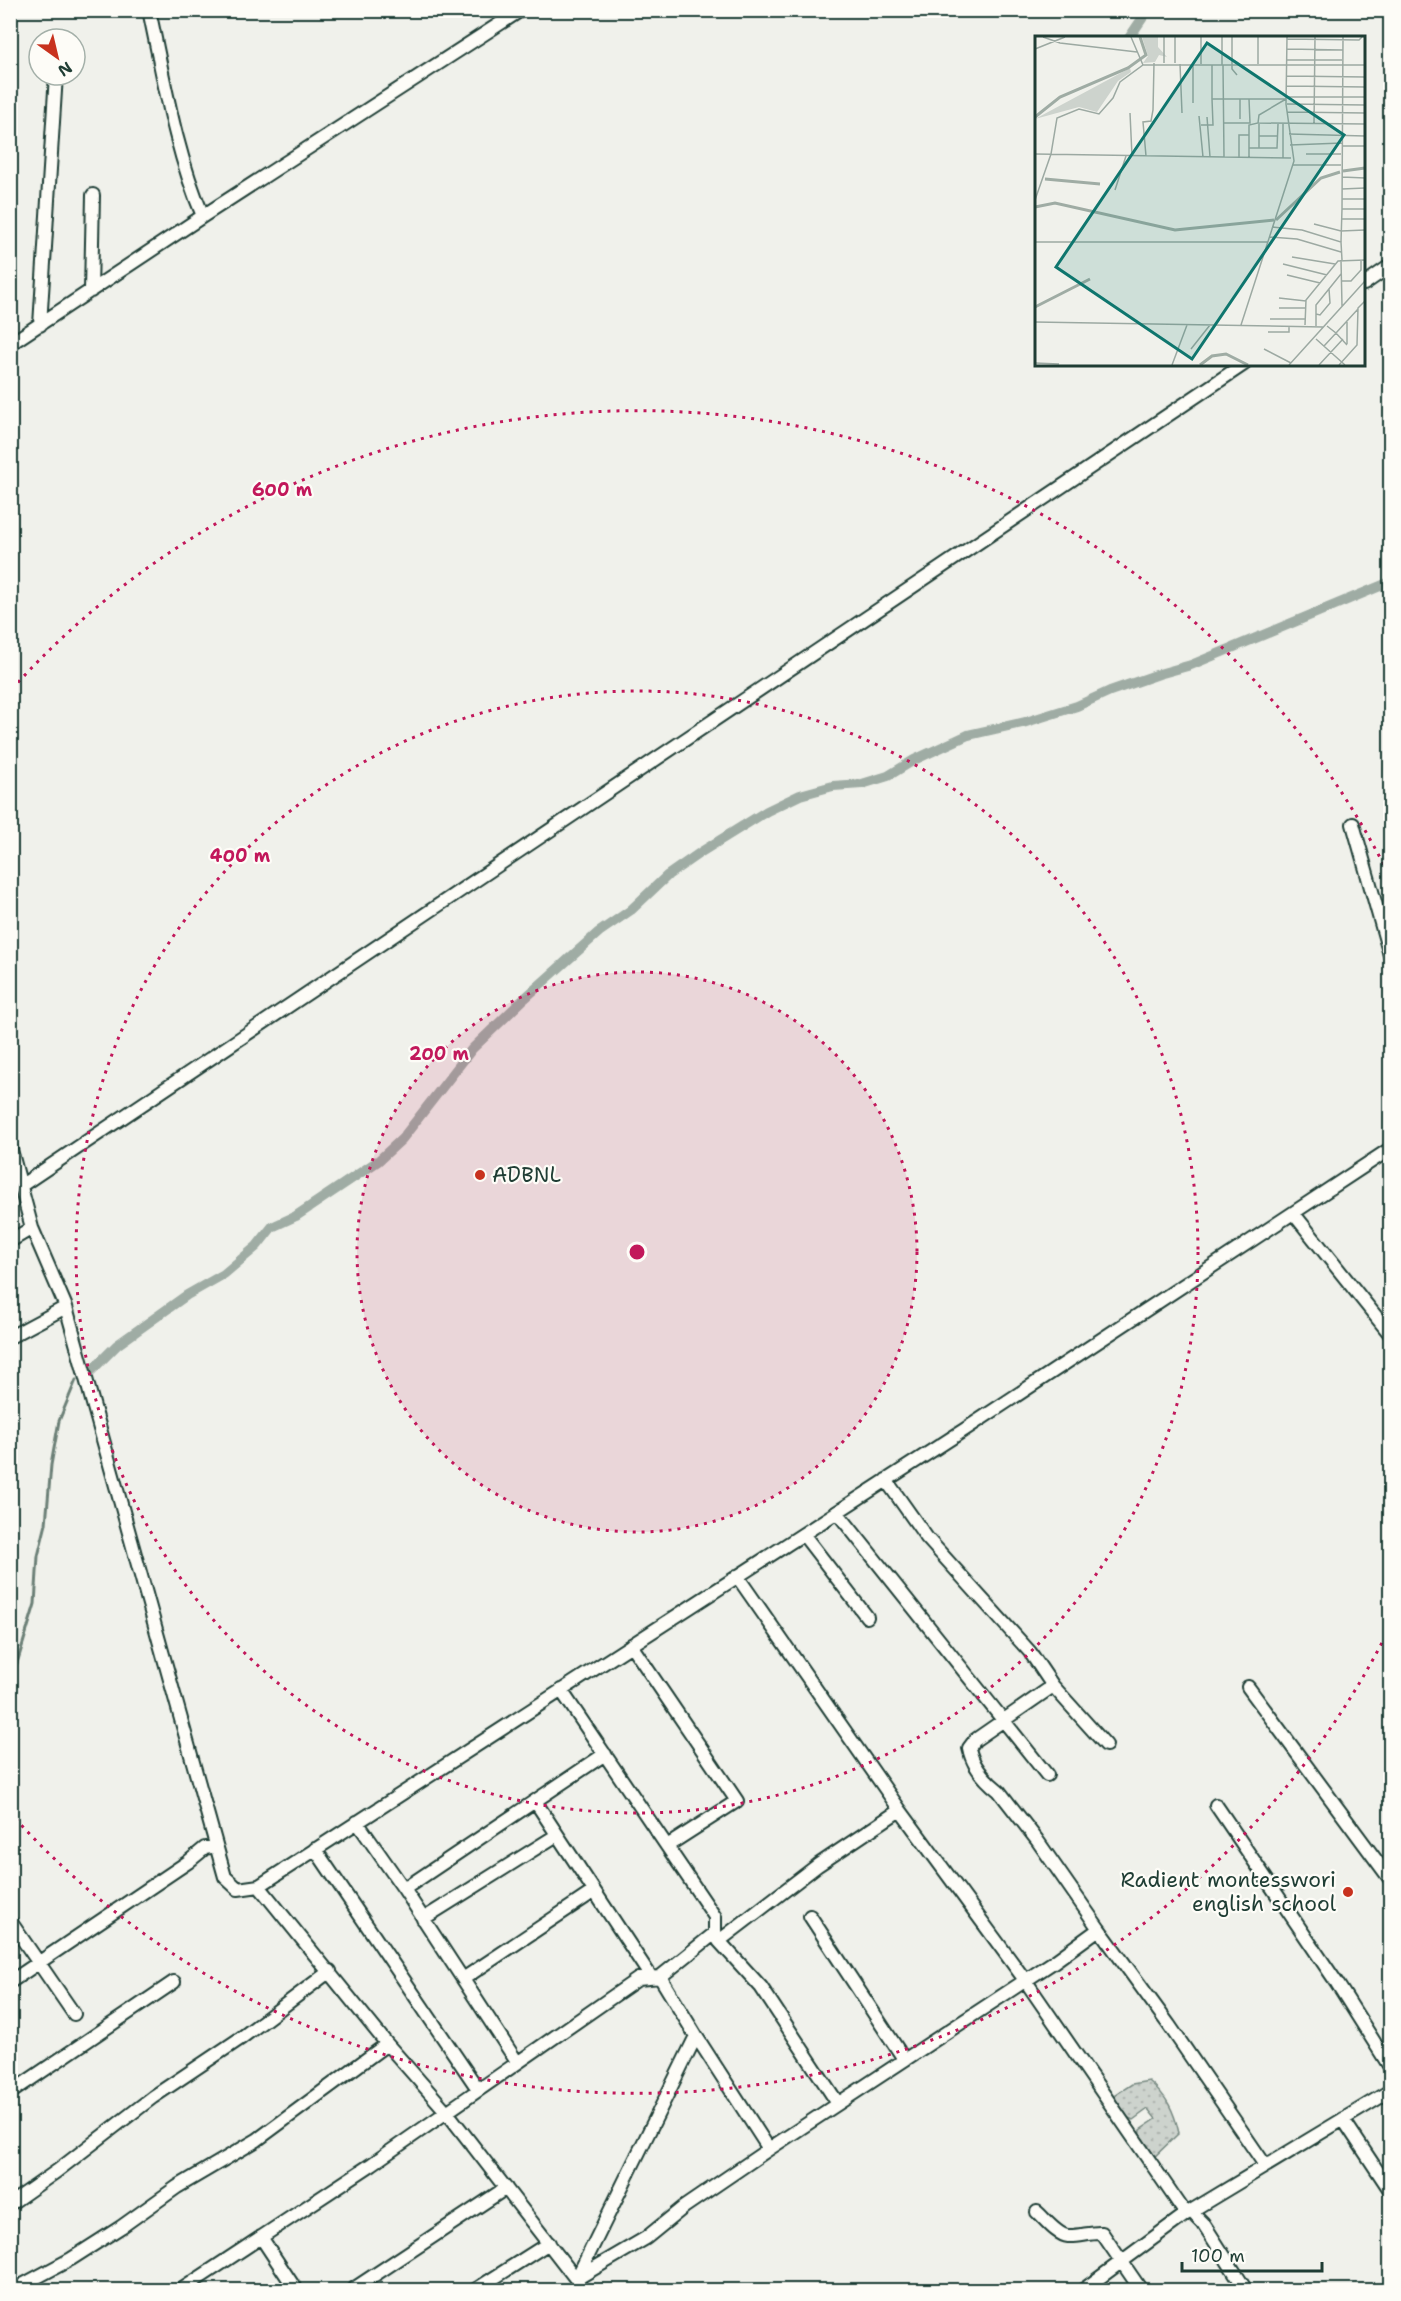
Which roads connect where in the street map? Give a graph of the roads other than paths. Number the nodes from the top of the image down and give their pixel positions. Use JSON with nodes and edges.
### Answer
{"nodes":[{"id":1,"x":149,"y":10,"type":"edge"},
{"id":2,"x":521,"y":10,"type":"edge"},
{"id":3,"x":55,"y":87,"type":"edge"},
{"id":4,"x":93,"y":195,"type":"dead end"},
{"id":5,"x":203,"y":216,"type":"junction"},
{"id":6,"x":1390,"y":266,"type":"edge"},
{"id":7,"x":1365,"y":283,"type":"edge"},
{"id":8,"x":91,"y":291,"type":"junction"},
{"id":9,"x":40,"y":325,"type":"junction"},
{"id":10,"x":10,"y":344,"type":"edge"},
{"id":11,"x":1241,"y":366,"type":"edge"},
{"id":12,"x":1353,"y":824,"type":"dead end"},
{"id":13,"x":1390,"y":955,"type":"edge"},
{"id":14,"x":10,"y":1146,"type":"edge"},
{"id":15,"x":1390,"y":1149,"type":"edge"},
{"id":16,"x":22,"y":1185,"type":"junction"},
{"id":17,"x":1294,"y":1214,"type":"junction"},
{"id":18,"x":32,"y":1228,"type":"junction"},
{"id":19,"x":10,"y":1240,"type":"edge"},
{"id":20,"x":66,"y":1307,"type":"junction"},
{"id":21,"x":1390,"y":1334,"type":"edge"},
{"id":22,"x":10,"y":1337,"type":"edge"},
{"id":23,"x":886,"y":1480,"type":"junction"},
{"id":24,"x":837,"y":1512,"type":"junction"},
{"id":25,"x":803,"y":1534,"type":"junction"},
{"id":26,"x":737,"y":1576,"type":"junction"},
{"id":27,"x":867,"y":1617,"type":"dead end"},
{"id":28,"x":631,"y":1645,"type":"junction"},
{"id":29,"x":1053,"y":1686,"type":"junction"},
{"id":30,"x":1248,"y":1687,"type":"dead end"},
{"id":31,"x":561,"y":1690,"type":"junction"},
{"id":32,"x":1004,"y":1720,"type":"junction"},
{"id":33,"x":1106,"y":1745,"type":"dead end"},
{"id":34,"x":605,"y":1754,"type":"junction"},
{"id":35,"x":1047,"y":1775,"type":"dead end"},
{"id":36,"x":535,"y":1801,"type":"junction"},
{"id":37,"x":1216,"y":1804,"type":"dead end"},
{"id":38,"x":900,"y":1810,"type":"junction"},
{"id":39,"x":357,"y":1822,"type":"junction"},
{"id":40,"x":557,"y":1835,"type":"junction"},
{"id":41,"x":216,"y":1846,"type":"junction"},
{"id":42,"x":667,"y":1846,"type":"junction"},
{"id":43,"x":315,"y":1849,"type":"junction"},
{"id":44,"x":1390,"y":1879,"type":"edge"},
{"id":45,"x":259,"y":1886,"type":"junction"},
{"id":46,"x":404,"y":1889,"type":"junction"},
{"id":47,"x":593,"y":1892,"type":"junction"},
{"id":48,"x":810,"y":1916,"type":"dead end"},
{"id":49,"x":423,"y":1919,"type":"junction"},
{"id":50,"x":10,"y":1921,"type":"edge"},
{"id":51,"x":1099,"y":1929,"type":"junction"},
{"id":52,"x":717,"y":1937,"type":"junction"},
{"id":53,"x":38,"y":1964,"type":"junction"},
{"id":54,"x":330,"y":1971,"type":"junction"},
{"id":55,"x":656,"y":1977,"type":"junction"},
{"id":56,"x":463,"y":1979,"type":"junction"},
{"id":57,"x":1025,"y":1980,"type":"junction"},
{"id":58,"x":10,"y":1982,"type":"edge"},
{"id":59,"x":174,"y":1982,"type":"dead end"},
{"id":60,"x":74,"y":2014,"type":"dead end"},
{"id":61,"x":696,"y":2036,"type":"junction"},
{"id":62,"x":387,"y":2044,"type":"junction"},
{"id":63,"x":903,"y":2058,"type":"junction"},
{"id":64,"x":517,"y":2062,"type":"junction"},
{"id":65,"x":1390,"y":2067,"type":"edge"},
{"id":66,"x":478,"y":2089,"type":"junction"},
{"id":67,"x":1390,"y":2091,"type":"edge"},
{"id":68,"x":10,"y":2093,"type":"edge"},
{"id":69,"x":837,"y":2103,"type":"junction"},
{"id":70,"x":446,"y":2111,"type":"junction"},
{"id":71,"x":1343,"y":2119,"type":"junction"},
{"id":72,"x":769,"y":2149,"type":"junction"},
{"id":73,"x":1265,"y":2165,"type":"junction"},
{"id":74,"x":506,"y":2188,"type":"junction"},
{"id":75,"x":1390,"y":2190,"type":"edge"},
{"id":76,"x":10,"y":2204,"type":"edge"},
{"id":77,"x":1037,"y":2212,"type":"dead end"},
{"id":78,"x":1188,"y":2212,"type":"junction"},
{"id":79,"x":261,"y":2237,"type":"junction"},
{"id":80,"x":549,"y":2242,"type":"junction"},
{"id":81,"x":1122,"y":2262,"type":"junction"},
{"id":82,"x":576,"y":2279,"type":"junction"},
{"id":83,"x":13,"y":2290,"type":"edge"},
{"id":84,"x":181,"y":2290,"type":"edge"},
{"id":85,"x":296,"y":2290,"type":"edge"},
{"id":86,"x":352,"y":2290,"type":"edge"},
{"id":87,"x":475,"y":2290,"type":"edge"},
{"id":88,"x":582,"y":2290,"type":"edge"},
{"id":89,"x":1083,"y":2290,"type":"edge"},
{"id":90,"x":1141,"y":2290,"type":"edge"},
{"id":91,"x":1246,"y":2290,"type":"edge"}],
"edges":[{"from":1,"to":5,"type":"street"},
{"from":2,"to":5,"type":"street"},
{"from":3,"to":9,"type":"street"},
{"from":4,"to":8,"type":"street"},
{"from":5,"to":8,"type":"street"},
{"from":6,"to":7,"type":"street"},
{"from":8,"to":9,"type":"street"},
{"from":9,"to":10,"type":"street"},
{"from":11,"to":16,"type":"street"},
{"from":12,"to":13,"type":"street"},
{"from":14,"to":16,"type":"street"},
{"from":15,"to":17,"type":"street"},
{"from":16,"to":18,"type":"street"},
{"from":17,"to":21,"type":"street"},
{"from":17,"to":23,"type":"street"},
{"from":18,"to":19,"type":"street"},
{"from":18,"to":20,"type":"street"},
{"from":20,"to":22,"type":"street"},
{"from":20,"to":41,"type":"street"},
{"from":23,"to":24,"type":"street"},
{"from":23,"to":29,"type":"street"},
{"from":24,"to":25,"type":"street"},
{"from":24,"to":32,"type":"street"},
{"from":25,"to":26,"type":"street"},
{"from":25,"to":27,"type":"street"},
{"from":26,"to":28,"type":"street"},
{"from":26,"to":38,"type":"street"},
{"from":28,"to":31,"type":"street"},
{"from":28,"to":42,"type":"street"},
{"from":29,"to":32,"type":"street"},
{"from":29,"to":33,"type":"street"},
{"from":30,"to":44,"type":"street"},
{"from":31,"to":34,"type":"street"},
{"from":31,"to":39,"type":"street"},
{"from":32,"to":35,"type":"street"},
{"from":32,"to":51,"type":"street"},
{"from":34,"to":36,"type":"street"},
{"from":34,"to":42,"type":"street"},
{"from":36,"to":40,"type":"street"},
{"from":36,"to":46,"type":"street"},
{"from":37,"to":65,"type":"street"},
{"from":38,"to":52,"type":"street"},
{"from":38,"to":57,"type":"street"},
{"from":39,"to":43,"type":"street"},
{"from":39,"to":46,"type":"street"},
{"from":40,"to":47,"type":"street"},
{"from":40,"to":49,"type":"street"},
{"from":41,"to":45,"type":"street"},
{"from":41,"to":53,"type":"street"},
{"from":42,"to":52,"type":"street"},
{"from":43,"to":45,"type":"street"},
{"from":43,"to":66,"type":"street"},
{"from":45,"to":54,"type":"street"},
{"from":46,"to":49,"type":"street"},
{"from":47,"to":55,"type":"street"},
{"from":47,"to":56,"type":"street"},
{"from":48,"to":63,"type":"street"},
{"from":49,"to":56,"type":"street"},
{"from":50,"to":53,"type":"street"},
{"from":51,"to":57,"type":"street"},
{"from":51,"to":73,"type":"street"},
{"from":52,"to":55,"type":"street"},
{"from":52,"to":69,"type":"street"},
{"from":53,"to":58,"type":"street"},
{"from":53,"to":60,"type":"street"},
{"from":54,"to":62,"type":"street"},
{"from":54,"to":76,"type":"street"},
{"from":55,"to":61,"type":"street"},
{"from":55,"to":64,"type":"street"},
{"from":56,"to":64,"type":"street"},
{"from":57,"to":63,"type":"street"},
{"from":57,"to":78,"type":"street"},
{"from":59,"to":68,"type":"street"},
{"from":61,"to":72,"type":"street"},
{"from":61,"to":82,"type":"street"},
{"from":62,"to":70,"type":"street"},
{"from":62,"to":83,"type":"street"},
{"from":63,"to":69,"type":"street"},
{"from":64,"to":66,"type":"street"},
{"from":66,"to":70,"type":"street"},
{"from":67,"to":71,"type":"street"},
{"from":69,"to":72,"type":"street"},
{"from":70,"to":74,"type":"street"},
{"from":70,"to":79,"type":"street"},
{"from":71,"to":73,"type":"street"},
{"from":71,"to":75,"type":"street"},
{"from":72,"to":82,"type":"street"},
{"from":73,"to":78,"type":"street"},
{"from":74,"to":80,"type":"street"},
{"from":74,"to":86,"type":"street"},
{"from":77,"to":81,"type":"street"},
{"from":78,"to":81,"type":"street"},
{"from":78,"to":91,"type":"street"},
{"from":79,"to":84,"type":"street"},
{"from":79,"to":85,"type":"street"},
{"from":80,"to":82,"type":"street"},
{"from":80,"to":87,"type":"street"},
{"from":81,"to":89,"type":"street"},
{"from":81,"to":90,"type":"street"},
{"from":82,"to":88,"type":"street"}]}
